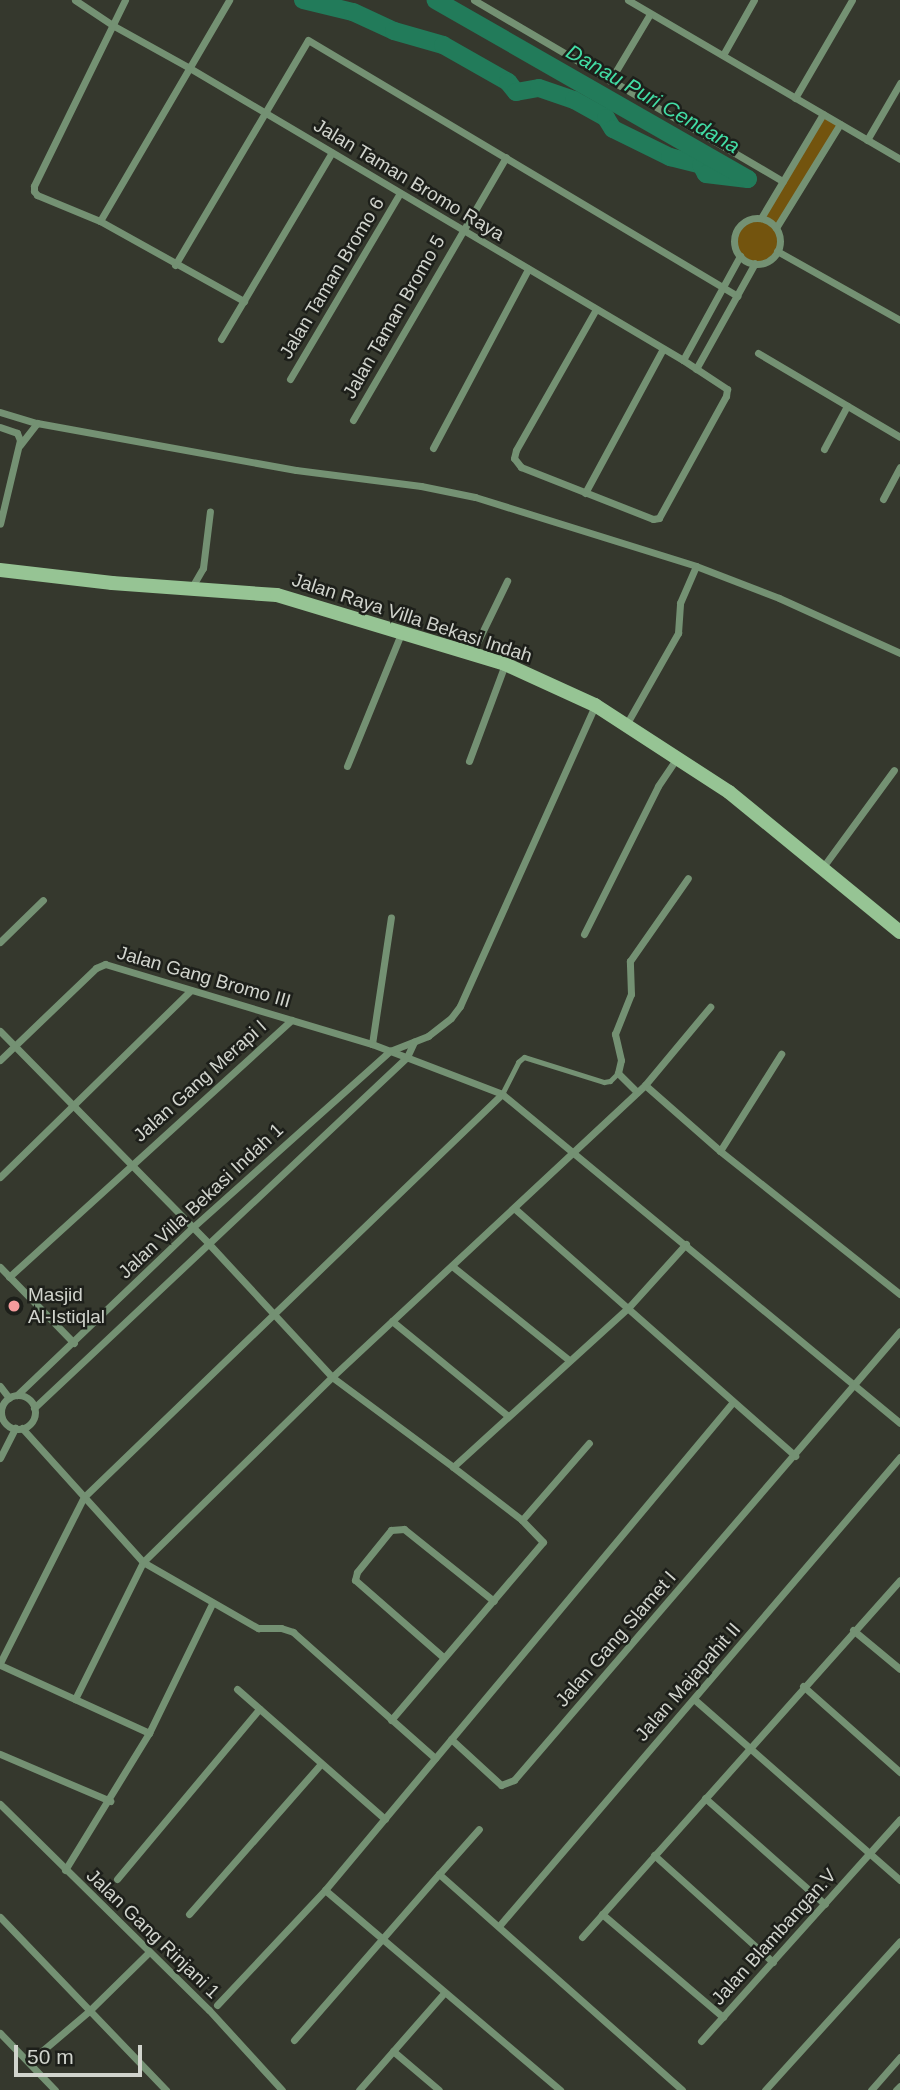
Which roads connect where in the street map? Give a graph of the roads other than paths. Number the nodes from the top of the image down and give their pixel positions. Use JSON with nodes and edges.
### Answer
{"nodes":[{"id":1,"x":75,"y":0,"type":"edge"},
{"id":2,"x":125,"y":0,"type":"edge"},
{"id":3,"x":229,"y":0,"type":"edge"},
{"id":4,"x":474,"y":0,"type":"edge"},
{"id":5,"x":628,"y":0,"type":"edge"},
{"id":6,"x":754,"y":0,"type":"edge"},
{"id":7,"x":852,"y":0,"type":"edge"},
{"id":8,"x":650,"y":14,"type":"junction"},
{"id":9,"x":114,"y":26,"type":"junction"},
{"id":10,"x":723,"y":55,"type":"junction"},
{"id":11,"x":188,"y":67,"type":"junction"},
{"id":12,"x":610,"y":81,"type":"junction"},
{"id":13,"x":900,"y":83,"type":"edge"},
{"id":14,"x":795,"y":98,"type":"junction"},
{"id":15,"x":265,"y":113,"type":"junction"},
{"id":16,"x":823,"y":114,"type":"junction"},
{"id":17,"x":840,"y":124,"type":"junction"},
{"id":18,"x":867,"y":140,"type":"junction"},
{"id":19,"x":332,"y":152,"type":"junction"},
{"id":20,"x":506,"y":157,"type":"junction"},
{"id":21,"x":900,"y":159,"type":"edge"},
{"id":22,"x":783,"y":181,"type":"junction"},
{"id":23,"x":400,"y":193,"type":"junction"},
{"id":24,"x":761,"y":218,"type":"junction"},
{"id":25,"x":100,"y":221,"type":"junction"},
{"id":26,"x":776,"y":228,"type":"junction"},
{"id":27,"x":464,"y":230,"type":"junction"},
{"id":28,"x":777,"y":251,"type":"junction"},
{"id":29,"x":740,"y":256,"type":"junction"},
{"id":30,"x":755,"y":263,"type":"junction"},
{"id":31,"x":175,"y":265,"type":"junction"},
{"id":32,"x":528,"y":269,"type":"junction"},
{"id":33,"x":723,"y":288,"type":"junction"},
{"id":34,"x":737,"y":296,"type":"junction"},
{"id":35,"x":244,"y":302,"type":"junction"},
{"id":36,"x":596,"y":309,"type":"junction"},
{"id":37,"x":900,"y":320,"type":"edge"},
{"id":38,"x":221,"y":339,"type":"dead end"},
{"id":39,"x":663,"y":349,"type":"junction"},
{"id":40,"x":758,"y":354,"type":"dead end"},
{"id":41,"x":683,"y":360,"type":"junction"},
{"id":42,"x":696,"y":369,"type":"junction"},
{"id":43,"x":290,"y":379,"type":"dead end"},
{"id":44,"x":847,"y":406,"type":"junction"},
{"id":45,"x":0,"y":412,"type":"edge"},
{"id":46,"x":353,"y":420,"type":"dead end"},
{"id":47,"x":37,"y":423,"type":"junction"},
{"id":48,"x":0,"y":427,"type":"edge"},
{"id":49,"x":900,"y":437,"type":"edge"},
{"id":50,"x":20,"y":445,"type":"junction"},
{"id":51,"x":433,"y":448,"type":"dead end"},
{"id":52,"x":824,"y":449,"type":"dead end"},
{"id":53,"x":900,"y":467,"type":"edge"},
{"id":54,"x":585,"y":493,"type":"junction"},
{"id":55,"x":883,"y":499,"type":"dead end"},
{"id":56,"x":210,"y":512,"type":"dead end"},
{"id":57,"x":0,"y":524,"type":"edge"},
{"id":58,"x":696,"y":566,"type":"junction"},
{"id":59,"x":0,"y":570,"type":"edge"},
{"id":60,"x":507,"y":581,"type":"dead end"},
{"id":61,"x":192,"y":587,"type":"junction"},
{"id":62,"x":402,"y":631,"type":"junction"},
{"id":63,"x":462,"y":652,"type":"junction"},
{"id":64,"x":900,"y":653,"type":"edge"},
{"id":65,"x":505,"y":664,"type":"junction"},
{"id":66,"x":595,"y":705,"type":"junction"},
{"id":67,"x":626,"y":725,"type":"junction"},
{"id":68,"x":677,"y":758,"type":"junction"},
{"id":69,"x":469,"y":761,"type":"dead end"},
{"id":70,"x":347,"y":766,"type":"dead end"},
{"id":71,"x":894,"y":770,"type":"dead end"},
{"id":72,"x":823,"y":867,"type":"junction"},
{"id":73,"x":688,"y":878,"type":"dead end"},
{"id":74,"x":43,"y":900,"type":"dead end"},
{"id":75,"x":391,"y":917,"type":"dead end"},
{"id":76,"x":900,"y":932,"type":"edge"},
{"id":77,"x":584,"y":934,"type":"dead end"},
{"id":78,"x":0,"y":942,"type":"edge"},
{"id":79,"x":191,"y":990,"type":"junction"},
{"id":80,"x":710,"y":1007,"type":"dead end"},
{"id":81,"x":291,"y":1020,"type":"junction"},
{"id":82,"x":0,"y":1031,"type":"edge"},
{"id":83,"x":415,"y":1042,"type":"junction"},
{"id":84,"x":372,"y":1044,"type":"junction"},
{"id":85,"x":14,"y":1047,"type":"junction"},
{"id":86,"x":390,"y":1051,"type":"junction"},
{"id":87,"x":781,"y":1054,"type":"dead end"},
{"id":88,"x":407,"y":1056,"type":"junction"},
{"id":89,"x":0,"y":1060,"type":"edge"},
{"id":90,"x":618,"y":1073,"type":"junction"},
{"id":91,"x":645,"y":1085,"type":"junction"},
{"id":92,"x":636,"y":1092,"type":"junction"},
{"id":93,"x":502,"y":1094,"type":"junction"},
{"id":94,"x":73,"y":1107,"type":"junction"},
{"id":95,"x":720,"y":1151,"type":"junction"},
{"id":96,"x":572,"y":1154,"type":"junction"},
{"id":97,"x":131,"y":1166,"type":"junction"},
{"id":98,"x":0,"y":1177,"type":"edge"},
{"id":99,"x":514,"y":1208,"type":"junction"},
{"id":100,"x":192,"y":1228,"type":"junction"},
{"id":101,"x":209,"y":1244,"type":"junction"},
{"id":102,"x":686,"y":1244,"type":"junction"},
{"id":103,"x":452,"y":1266,"type":"junction"},
{"id":104,"x":0,"y":1268,"type":"edge"},
{"id":105,"x":9,"y":1277,"type":"junction"},
{"id":106,"x":900,"y":1294,"type":"edge"},
{"id":107,"x":629,"y":1307,"type":"junction"},
{"id":108,"x":272,"y":1314,"type":"junction"},
{"id":109,"x":392,"y":1321,"type":"junction"},
{"id":110,"x":900,"y":1331,"type":"edge"},
{"id":111,"x":74,"y":1343,"type":"junction"},
{"id":112,"x":569,"y":1360,"type":"junction"},
{"id":113,"x":332,"y":1377,"type":"junction"},
{"id":114,"x":856,"y":1385,"type":"junction"},
{"id":115,"x":0,"y":1386,"type":"edge"},
{"id":116,"x":13,"y":1397,"type":"junction"},
{"id":117,"x":733,"y":1402,"type":"junction"},
{"id":118,"x":34,"y":1408,"type":"junction"},
{"id":119,"x":508,"y":1416,"type":"junction"},
{"id":120,"x":1,"y":1417,"type":"edge"},
{"id":121,"x":900,"y":1423,"type":"edge"},
{"id":122,"x":19,"y":1428,"type":"junction"},
{"id":123,"x":589,"y":1443,"type":"dead end"},
{"id":124,"x":794,"y":1456,"type":"junction"},
{"id":125,"x":0,"y":1458,"type":"edge"},
{"id":126,"x":899,"y":1459,"type":"edge"},
{"id":127,"x":453,"y":1466,"type":"junction"},
{"id":128,"x":84,"y":1497,"type":"junction"},
{"id":129,"x":522,"y":1520,"type":"junction"},
{"id":130,"x":143,"y":1562,"type":"junction"},
{"id":131,"x":900,"y":1580,"type":"edge"},
{"id":132,"x":494,"y":1601,"type":"junction"},
{"id":133,"x":212,"y":1604,"type":"junction"},
{"id":134,"x":853,"y":1630,"type":"junction"},
{"id":135,"x":443,"y":1657,"type":"junction"},
{"id":136,"x":0,"y":1664,"type":"edge"},
{"id":137,"x":900,"y":1668,"type":"edge"},
{"id":138,"x":803,"y":1686,"type":"junction"},
{"id":139,"x":237,"y":1689,"type":"dead end"},
{"id":140,"x":75,"y":1699,"type":"junction"},
{"id":141,"x":695,"y":1700,"type":"junction"},
{"id":142,"x":259,"y":1709,"type":"junction"},
{"id":143,"x":391,"y":1720,"type":"junction"},
{"id":144,"x":149,"y":1733,"type":"junction"},
{"id":145,"x":451,"y":1740,"type":"junction"},
{"id":146,"x":749,"y":1748,"type":"junction"},
{"id":147,"x":0,"y":1754,"type":"edge"},
{"id":148,"x":435,"y":1758,"type":"junction"},
{"id":149,"x":321,"y":1764,"type":"junction"},
{"id":150,"x":900,"y":1772,"type":"edge"},
{"id":151,"x":705,"y":1798,"type":"junction"},
{"id":152,"x":110,"y":1801,"type":"junction"},
{"id":153,"x":0,"y":1804,"type":"edge"},
{"id":154,"x":384,"y":1819,"type":"junction"},
{"id":155,"x":900,"y":1819,"type":"edge"},
{"id":156,"x":479,"y":1829,"type":"dead end"},
{"id":157,"x":654,"y":1854,"type":"junction"},
{"id":158,"x":871,"y":1855,"type":"junction"},
{"id":159,"x":65,"y":1870,"type":"junction"},
{"id":160,"x":439,"y":1874,"type":"junction"},
{"id":161,"x":117,"y":1879,"type":"dead end"},
{"id":162,"x":900,"y":1880,"type":"edge"},
{"id":163,"x":325,"y":1890,"type":"junction"},
{"id":164,"x":825,"y":1904,"type":"junction"},
{"id":165,"x":188,"y":1914,"type":"dead end"},
{"id":166,"x":602,"y":1914,"type":"junction"},
{"id":167,"x":0,"y":1917,"type":"edge"},
{"id":168,"x":499,"y":1926,"type":"junction"},
{"id":169,"x":582,"y":1937,"type":"dead end"},
{"id":170,"x":382,"y":1939,"type":"junction"},
{"id":171,"x":900,"y":1941,"type":"edge"},
{"id":172,"x":149,"y":1952,"type":"junction"},
{"id":173,"x":773,"y":1962,"type":"junction"},
{"id":174,"x":444,"y":1993,"type":"junction"},
{"id":175,"x":217,"y":2005,"type":"dead end"},
{"id":176,"x":88,"y":2012,"type":"junction"},
{"id":177,"x":723,"y":2017,"type":"junction"},
{"id":178,"x":0,"y":2034,"type":"edge"},
{"id":179,"x":294,"y":2040,"type":"dead end"},
{"id":180,"x":701,"y":2041,"type":"dead end"},
{"id":181,"x":393,"y":2051,"type":"junction"},
{"id":182,"x":900,"y":2057,"type":"edge"},
{"id":183,"x":29,"y":2062,"type":"junction"},
{"id":184,"x":900,"y":2086,"type":"edge"},
{"id":185,"x":55,"y":2090,"type":"edge"},
{"id":186,"x":166,"y":2090,"type":"edge"},
{"id":187,"x":282,"y":2090,"type":"edge"},
{"id":188,"x":359,"y":2090,"type":"edge"},
{"id":189,"x":439,"y":2090,"type":"edge"},
{"id":190,"x":560,"y":2090,"type":"edge"},
{"id":191,"x":682,"y":2090,"type":"edge"},
{"id":192,"x":765,"y":2090,"type":"edge"},
{"id":193,"x":871,"y":2090,"type":"edge"},
{"id":194,"x":896,"y":2090,"type":"edge"}],
"edges":[{"from":1,"to":9,"type":"street","name":"Jalan Taman Bromo Raya"},
{"from":2,"to":9,"type":"street"},
{"from":3,"to":11,"type":"street"},
{"from":4,"to":12,"type":"street"},
{"from":5,"to":8,"type":"street"},
{"from":6,"to":10,"type":"street"},
{"from":7,"to":14,"type":"street"},
{"from":8,"to":10,"type":"street"},
{"from":8,"to":12,"type":"street"},
{"from":9,"to":11,"type":"street","name":"Jalan Taman Bromo Raya"},
{"from":9,"to":25,"type":"street"},
{"from":10,"to":14,"type":"street"},
{"from":11,"to":15,"type":"street","name":"Jalan Taman Bromo Raya"},
{"from":11,"to":25,"type":"street"},
{"from":12,"to":22,"type":"street"},
{"from":13,"to":18,"type":"street"},
{"from":14,"to":16,"type":"street"},
{"from":15,"to":19,"type":"street","name":"Jalan Taman Bromo Raya"},
{"from":15,"to":20,"type":"street"},
{"from":15,"to":31,"type":"street"},
{"from":16,"to":17,"type":"street"},
{"from":16,"to":22,"type":"street"},
{"from":17,"to":18,"type":"street"},
{"from":17,"to":26,"type":"street"},
{"from":18,"to":21,"type":"street"},
{"from":19,"to":23,"type":"street","name":"Jalan Taman Bromo Raya"},
{"from":19,"to":35,"type":"street"},
{"from":20,"to":27,"type":"street","name":"Jalan Taman Bromo 5"},
{"from":20,"to":33,"type":"street"},
{"from":22,"to":24,"type":"street"},
{"from":23,"to":27,"type":"street","name":"Jalan Taman Bromo Raya"},
{"from":23,"to":43,"type":"street","name":"Jalan Taman Bromo 6"},
{"from":24,"to":26,"type":"street"},
{"from":24,"to":29,"type":"street"},
{"from":25,"to":31,"type":"street"},
{"from":26,"to":28,"type":"street"},
{"from":27,"to":32,"type":"street","name":"Jalan Taman Bromo Raya"},
{"from":27,"to":46,"type":"street","name":"Jalan Taman Bromo 5"},
{"from":28,"to":30,"type":"street"},
{"from":28,"to":37,"type":"street"},
{"from":29,"to":30,"type":"street"},
{"from":29,"to":33,"type":"street"},
{"from":30,"to":34,"type":"street"},
{"from":31,"to":35,"type":"street"},
{"from":32,"to":36,"type":"street","name":"Jalan Taman Bromo Raya"},
{"from":32,"to":51,"type":"street"},
{"from":33,"to":34,"type":"street"},
{"from":33,"to":41,"type":"street"},
{"from":34,"to":42,"type":"street"},
{"from":35,"to":38,"type":"street"},
{"from":36,"to":39,"type":"street","name":"Jalan Taman Bromo Raya"},
{"from":36,"to":54,"type":"street"},
{"from":39,"to":41,"type":"street","name":"Jalan Taman Bromo Raya"},
{"from":39,"to":54,"type":"street"},
{"from":40,"to":44,"type":"street"},
{"from":41,"to":42,"type":"street","name":"Jalan Taman Bromo Raya"},
{"from":42,"to":54,"type":"street","name":"Jalan Taman Bromo Raya"},
{"from":44,"to":49,"type":"street"},
{"from":44,"to":52,"type":"street"},
{"from":45,"to":47,"type":"street"},
{"from":47,"to":50,"type":"street"},
{"from":47,"to":58,"type":"street"},
{"from":48,"to":50,"type":"street"},
{"from":50,"to":57,"type":"street"},
{"from":53,"to":55,"type":"street"},
{"from":56,"to":61,"type":"street"},
{"from":58,"to":64,"type":"street"},
{"from":58,"to":67,"type":"street"},
{"from":59,"to":61,"type":"main road","name":"Jalan Raya Villa Bekasi Indah"},
{"from":60,"to":63,"type":"street"},
{"from":61,"to":62,"type":"main road","name":"Jalan Raya Villa Bekasi Indah"},
{"from":62,"to":63,"type":"main road","name":"Jalan Raya Villa Bekasi Indah"},
{"from":62,"to":70,"type":"street"},
{"from":63,"to":65,"type":"main road","name":"Jalan Raya Villa Bekasi Indah"},
{"from":65,"to":66,"type":"main road","name":"Jalan Raya Villa Bekasi Indah"},
{"from":65,"to":69,"type":"street"},
{"from":66,"to":67,"type":"main road","name":"Jalan Raya Villa Bekasi Indah"},
{"from":66,"to":83,"type":"street","name":"Jalan Villa Bekasi Indah 1"},
{"from":67,"to":68,"type":"main road","name":"Jalan Raya Villa Bekasi Indah"},
{"from":68,"to":72,"type":"main road","name":"Jalan Raya Villa Bekasi Indah"},
{"from":68,"to":77,"type":"street"},
{"from":71,"to":72,"type":"street"},
{"from":72,"to":76,"type":"main road","name":"Jalan Raya Villa Bekasi Indah"},
{"from":73,"to":90,"type":"street"},
{"from":74,"to":78,"type":"street"},
{"from":75,"to":84,"type":"street"},
{"from":79,"to":81,"type":"street","name":"Jalan Gang Bromo III"},
{"from":79,"to":85,"type":"street","name":"Jalan Gang Bromo III"},
{"from":79,"to":94,"type":"street"},
{"from":80,"to":91,"type":"street"},
{"from":81,"to":84,"type":"street","name":"Jalan Gang Bromo III"},
{"from":81,"to":97,"type":"street","name":"Jalan Gang Merapi I"},
{"from":82,"to":85,"type":"street"},
{"from":83,"to":86,"type":"street","name":"Jalan Villa Bekasi Indah 1"},
{"from":83,"to":88,"type":"street","name":"Jalan Villa Bekasi Indah 1"},
{"from":84,"to":86,"type":"street","name":"Jalan Gang Bromo III"},
{"from":85,"to":89,"type":"street","name":"Jalan Gang Bromo III"},
{"from":85,"to":94,"type":"street"},
{"from":86,"to":88,"type":"street","name":"Jalan Gang Bromo III"},
{"from":86,"to":100,"type":"street","name":"Jalan Villa Bekasi Indah 1"},
{"from":87,"to":95,"type":"street"},
{"from":88,"to":93,"type":"street","name":"Jalan Gang Bromo III"},
{"from":88,"to":101,"type":"street","name":"Jalan Villa Bekasi Indah 1"},
{"from":90,"to":92,"type":"street"},
{"from":90,"to":93,"type":"lane"},
{"from":91,"to":92,"type":"street"},
{"from":91,"to":95,"type":"street"},
{"from":92,"to":96,"type":"street"},
{"from":93,"to":96,"type":"street","name":"Jalan Gang Bromo III"},
{"from":93,"to":108,"type":"street"},
{"from":94,"to":97,"type":"street"},
{"from":94,"to":98,"type":"street"},
{"from":95,"to":106,"type":"street"},
{"from":96,"to":99,"type":"street"},
{"from":96,"to":102,"type":"street","name":"Jalan Gang Bromo III"},
{"from":97,"to":100,"type":"street"},
{"from":97,"to":105,"type":"street","name":"Jalan Gang Merapi I"},
{"from":99,"to":103,"type":"street"},
{"from":99,"to":107,"type":"street"},
{"from":100,"to":101,"type":"street"},
{"from":100,"to":111,"type":"street","name":"Jalan Villa Bekasi Indah 1"},
{"from":101,"to":108,"type":"street"},
{"from":101,"to":118,"type":"street","name":"Jalan Villa Bekasi Indah 1"},
{"from":102,"to":107,"type":"street"},
{"from":102,"to":114,"type":"street","name":"Jalan Gang Bromo III"},
{"from":103,"to":109,"type":"street"},
{"from":103,"to":112,"type":"street"},
{"from":104,"to":105,"type":"street"},
{"from":105,"to":111,"type":"street"},
{"from":107,"to":112,"type":"street"},
{"from":107,"to":117,"type":"street"},
{"from":108,"to":113,"type":"street"},
{"from":108,"to":128,"type":"street"},
{"from":109,"to":113,"type":"street"},
{"from":109,"to":119,"type":"street"},
{"from":110,"to":114,"type":"street","name":"Jalan Gang Slamet I"},
{"from":111,"to":116,"type":"street","name":"Jalan Villa Bekasi Indah 1"},
{"from":112,"to":119,"type":"street"},
{"from":113,"to":127,"type":"street"},
{"from":113,"to":130,"type":"street"},
{"from":114,"to":121,"type":"street","name":"Jalan Gang Bromo III"},
{"from":114,"to":124,"type":"street","name":"Jalan Gang Slamet I"},
{"from":115,"to":116,"type":"street"},
{"from":116,"to":118,"type":"street"},
{"from":116,"to":120,"type":"street"},
{"from":117,"to":124,"type":"street"},
{"from":117,"to":145,"type":"street"},
{"from":118,"to":122,"type":"street"},
{"from":119,"to":127,"type":"street"},
{"from":120,"to":122,"type":"street"},
{"from":122,"to":125,"type":"street"},
{"from":122,"to":128,"type":"street"},
{"from":123,"to":129,"type":"street"},
{"from":124,"to":145,"type":"street","name":"Jalan Gang Slamet I"},
{"from":126,"to":141,"type":"street","name":"Jalan Majapahit II"},
{"from":127,"to":129,"type":"street"},
{"from":128,"to":130,"type":"street"},
{"from":128,"to":136,"type":"street"},
{"from":129,"to":132,"type":"street"},
{"from":130,"to":133,"type":"street"},
{"from":130,"to":140,"type":"street"},
{"from":131,"to":134,"type":"street"},
{"from":132,"to":135,"type":"street"},
{"from":132,"to":135,"type":"street"},
{"from":133,"to":143,"type":"street"},
{"from":133,"to":144,"type":"street"},
{"from":134,"to":137,"type":"street"},
{"from":134,"to":138,"type":"street"},
{"from":135,"to":143,"type":"street"},
{"from":136,"to":140,"type":"street"},
{"from":138,"to":146,"type":"street"},
{"from":138,"to":150,"type":"street"},
{"from":139,"to":142,"type":"street"},
{"from":140,"to":144,"type":"street"},
{"from":141,"to":146,"type":"street"},
{"from":141,"to":168,"type":"street","name":"Jalan Majapahit II"},
{"from":142,"to":149,"type":"street"},
{"from":142,"to":161,"type":"street"},
{"from":143,"to":148,"type":"street"},
{"from":144,"to":152,"type":"street"},
{"from":145,"to":148,"type":"street"},
{"from":146,"to":151,"type":"street"},
{"from":146,"to":158,"type":"street"},
{"from":147,"to":152,"type":"street"},
{"from":148,"to":154,"type":"street"},
{"from":149,"to":154,"type":"street"},
{"from":149,"to":165,"type":"street"},
{"from":151,"to":157,"type":"street"},
{"from":151,"to":164,"type":"street"},
{"from":152,"to":159,"type":"street"},
{"from":153,"to":159,"type":"street","name":"Jalan Gang Rinjani 1"},
{"from":154,"to":163,"type":"street"},
{"from":155,"to":158,"type":"street","name":"Jalan Blambangan.V"},
{"from":156,"to":160,"type":"street"},
{"from":157,"to":166,"type":"street"},
{"from":157,"to":173,"type":"street"},
{"from":158,"to":162,"type":"street"},
{"from":158,"to":164,"type":"street","name":"Jalan Blambangan.V"},
{"from":159,"to":172,"type":"street","name":"Jalan Gang Rinjani 1"},
{"from":160,"to":168,"type":"street"},
{"from":160,"to":170,"type":"street"},
{"from":163,"to":170,"type":"street"},
{"from":163,"to":175,"type":"street"},
{"from":164,"to":173,"type":"street","name":"Jalan Blambangan.V"},
{"from":166,"to":169,"type":"street"},
{"from":166,"to":177,"type":"street"},
{"from":167,"to":176,"type":"street"},
{"from":168,"to":191,"type":"street"},
{"from":170,"to":174,"type":"street"},
{"from":170,"to":179,"type":"street"},
{"from":171,"to":192,"type":"street"},
{"from":172,"to":176,"type":"street"},
{"from":172,"to":187,"type":"street","name":"Jalan Gang Rinjani 1"},
{"from":173,"to":177,"type":"street","name":"Jalan Blambangan.V"},
{"from":174,"to":181,"type":"street"},
{"from":174,"to":190,"type":"street"},
{"from":176,"to":183,"type":"street"},
{"from":176,"to":186,"type":"street"},
{"from":177,"to":180,"type":"street","name":"Jalan Blambangan.V"},
{"from":178,"to":183,"type":"street"},
{"from":181,"to":188,"type":"street"},
{"from":181,"to":189,"type":"street"},
{"from":182,"to":193,"type":"street"},
{"from":183,"to":185,"type":"street"},
{"from":184,"to":194,"type":"street"}]}
